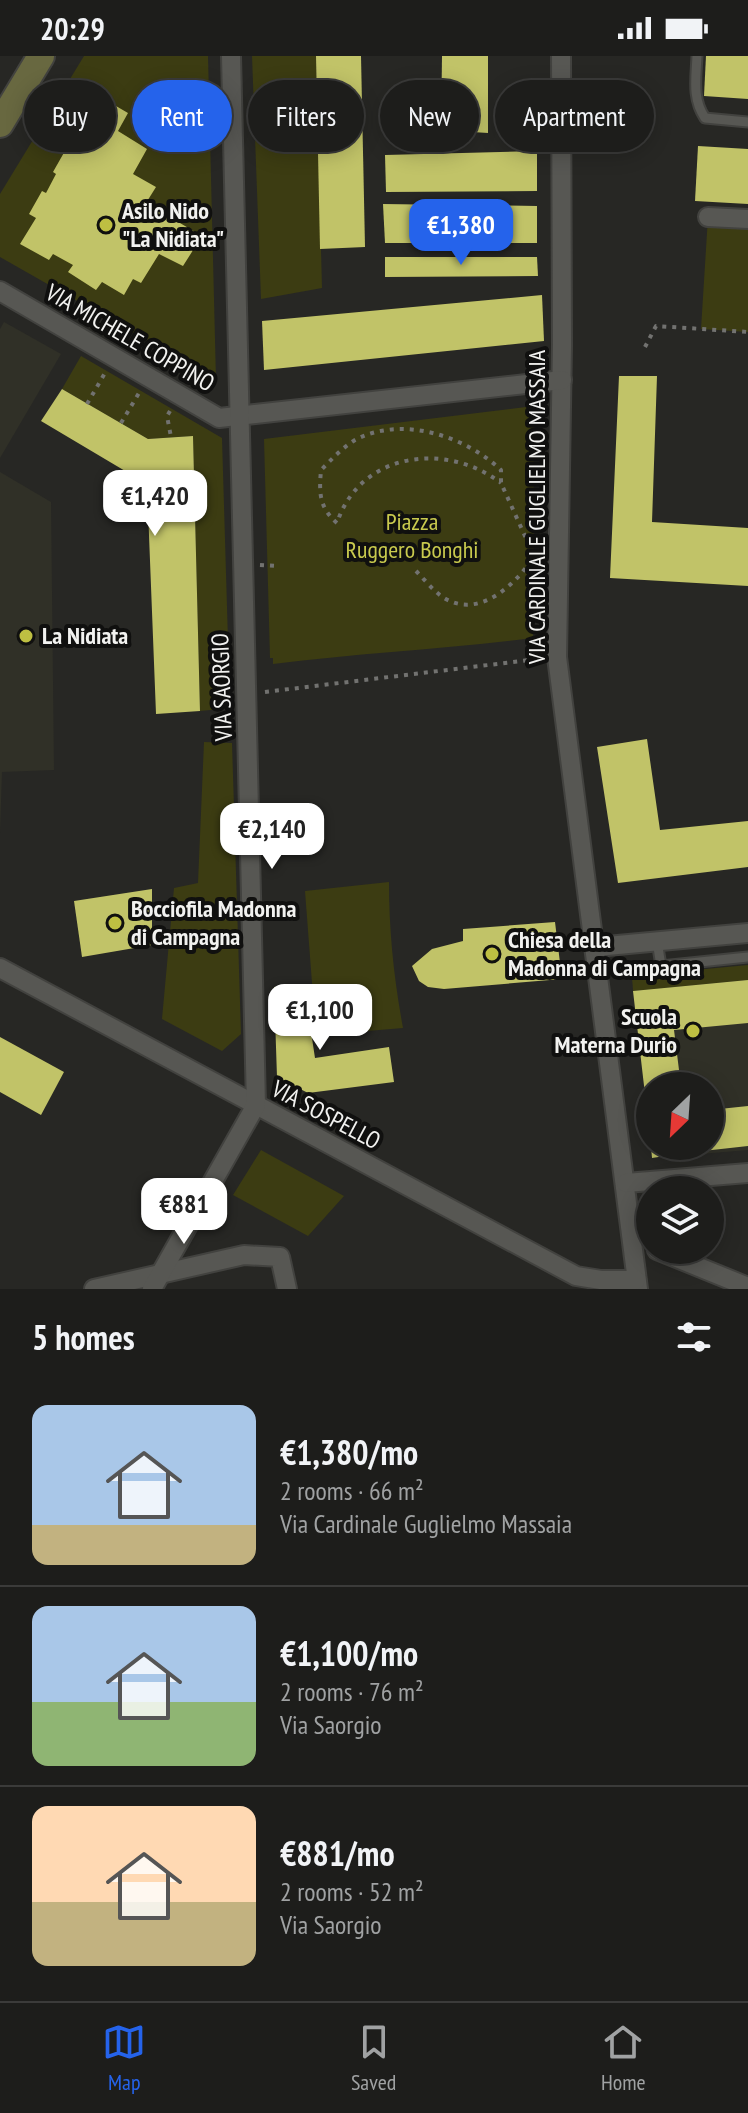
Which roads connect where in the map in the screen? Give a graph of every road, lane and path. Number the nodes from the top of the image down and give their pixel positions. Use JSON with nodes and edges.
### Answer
{"nodes":[{"id":1,"x":41,"y":56,"type":"edge"},
{"id":2,"x":231,"y":56,"type":"edge"},
{"id":3,"x":561,"y":56,"type":"edge"},
{"id":4,"x":697,"y":56,"type":"edge"},
{"id":5,"x":748,"y":122,"type":"edge"},
{"id":6,"x":0,"y":124,"type":"edge"},
{"id":7,"x":708,"y":217,"type":"dead end"},
{"id":8,"x":748,"y":219,"type":"edge"},
{"id":9,"x":0,"y":291,"type":"edge"},
{"id":10,"x":748,"y":332,"type":"edge"},
{"id":11,"x":645,"y":347,"type":"dead end"},
{"id":12,"x":115,"y":357,"type":"junction"},
{"id":13,"x":149,"y":377,"type":"junction"},
{"id":14,"x":562,"y":380,"type":"junction"},
{"id":15,"x":179,"y":395,"type":"junction"},
{"id":16,"x":87,"y":404,"type":"dead end"},
{"id":17,"x":238,"y":415,"type":"junction"},
{"id":18,"x":121,"y":423,"type":"dead end"},
{"id":19,"x":171,"y":437,"type":"dead end"},
{"id":20,"x":501,"y":483,"type":"junction"},
{"id":21,"x":416,"y":571,"type":"dead end"},
{"id":22,"x":557,"y":657,"type":"junction"},
{"id":23,"x":247,"y":695,"type":"junction"},
{"id":24,"x":748,"y":933,"type":"edge"},
{"id":25,"x":657,"y":941,"type":"junction"},
{"id":26,"x":596,"y":947,"type":"junction"},
{"id":27,"x":748,"y":957,"type":"edge"},
{"id":28,"x":0,"y":968,"type":"edge"},
{"id":29,"x":256,"y":1105,"type":"junction"},
{"id":30,"x":748,"y":1173,"type":"edge"},
{"id":31,"x":626,"y":1183,"type":"junction"},
{"id":32,"x":632,"y":1240,"type":"junction"},
{"id":33,"x":636,"y":1242,"type":"edge"},
{"id":34,"x":691,"y":1264,"type":"edge"},
{"id":35,"x":162,"y":1272,"type":"junction"},
{"id":36,"x":637,"y":1284,"type":"edge"},
{"id":37,"x":748,"y":1287,"type":"edge"},
{"id":38,"x":94,"y":1289,"type":"edge"},
{"id":39,"x":152,"y":1289,"type":"edge"},
{"id":40,"x":287,"y":1289,"type":"edge"}],
"edges":[{"from":1,"to":6,"type":"street"},
{"from":2,"to":17,"type":"street","name":"VIA SAORGIO"},
{"from":3,"to":14,"type":"street","name":"VIA CARDINALE GUGLIELMO MASSAIA"},
{"from":4,"to":5,"type":"lane"},
{"from":7,"to":8,"type":"street"},
{"from":9,"to":12,"type":"street","name":"VIA MICHELE COPPINO"},
{"from":10,"to":11,"type":"path"},
{"from":12,"to":13,"type":"street","name":"VIA MICHELE COPPINO"},
{"from":12,"to":16,"type":"path"},
{"from":13,"to":15,"type":"street","name":"VIA MICHELE COPPINO"},
{"from":13,"to":18,"type":"path"},
{"from":14,"to":17,"type":"street"},
{"from":14,"to":22,"type":"street","name":"VIA CARDINALE GUGLIELMO MASSAIA"},
{"from":15,"to":17,"type":"street","name":"VIA MICHELE COPPINO"},
{"from":15,"to":19,"type":"path"},
{"from":17,"to":23,"type":"street","name":"VIA SAORGIO"},
{"from":20,"to":20,"type":"path"},
{"from":20,"to":21,"type":"path"},
{"from":22,"to":23,"type":"path"},
{"from":22,"to":26,"type":"street","name":"VIA CARDINALE GUGLIELMO MASSAIA"},
{"from":23,"to":29,"type":"street","name":"VIA SAORGIO"},
{"from":24,"to":25,"type":"street"},
{"from":25,"to":26,"type":"street"},
{"from":25,"to":27,"type":"lane"},
{"from":26,"to":31,"type":"street","name":"VIA CARDINALE GUGLIELMO MASSAIA"},
{"from":28,"to":29,"type":"street","name":"VIA SOSPELLO"},
{"from":29,"to":35,"type":"street"},
{"from":29,"to":36,"type":"street","name":"VIA SOSPELLO"},
{"from":30,"to":31,"type":"street"},
{"from":31,"to":32,"type":"street","name":"VIA CARDINALE GUGLIELMO MASSAIA"},
{"from":32,"to":33,"type":"street"},
{"from":32,"to":36,"type":"street","name":"VIA CARDINALE GUGLIELMO MASSAIA"},
{"from":34,"to":37,"type":"street"},
{"from":35,"to":38,"type":"street"},
{"from":35,"to":39,"type":"street"},
{"from":35,"to":40,"type":"street"}]}
